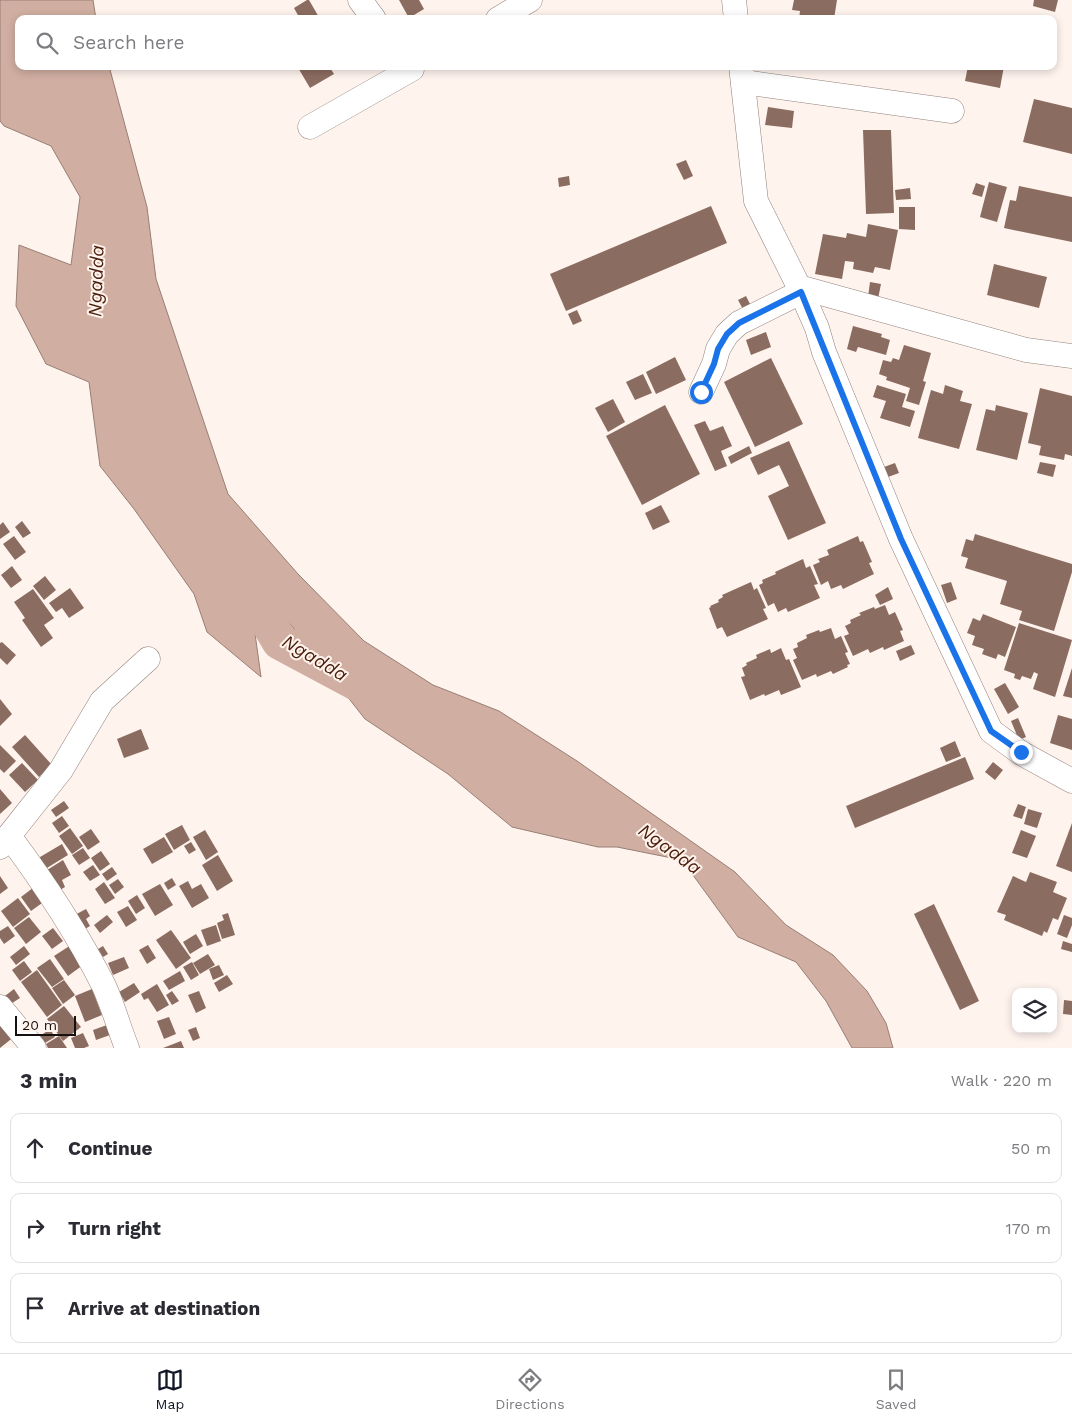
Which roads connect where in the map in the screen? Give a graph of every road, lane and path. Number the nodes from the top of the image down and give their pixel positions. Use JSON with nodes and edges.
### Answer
{"nodes":[{"id":1,"x":360,"y":0,"type":"edge"},
{"id":2,"x":530,"y":0,"type":"edge"},
{"id":3,"x":734,"y":0,"type":"edge"},
{"id":4,"x":371,"y":15,"type":"edge"},
{"id":5,"x":505,"y":15,"type":"edge"},
{"id":6,"x":736,"y":15,"type":"edge"},
{"id":7,"x":408,"y":70,"type":"edge"},
{"id":8,"x":742,"y":74,"type":"edge"},
{"id":9,"x":952,"y":111,"type":"dead end"},
{"id":10,"x":310,"y":127,"type":"dead end"},
{"id":11,"x":800,"y":289,"type":"junction"},
{"id":12,"x":1072,"y":356,"type":"edge"},
{"id":13,"x":701,"y":392,"type":"dead end"},
{"id":14,"x":148,"y":659,"type":"dead end"},
{"id":15,"x":1072,"y":781,"type":"edge"},
{"id":16,"x":5,"y":842,"type":"edge"},
{"id":17,"x":0,"y":1006,"type":"edge"},
{"id":18,"x":34,"y":1048,"type":"edge"},
{"id":19,"x":127,"y":1048,"type":"edge"}],
"edges":[{"from":1,"to":4,"type":"street"},
{"from":2,"to":5,"type":"street"},
{"from":3,"to":6,"type":"street"},
{"from":7,"to":10,"type":"street"},
{"from":8,"to":9,"type":"street"},
{"from":8,"to":11,"type":"street"},
{"from":11,"to":12,"type":"street"},
{"from":11,"to":13,"type":"street"},
{"from":11,"to":15,"type":"street"},
{"from":14,"to":16,"type":"street"},
{"from":16,"to":19,"type":"street"},
{"from":17,"to":18,"type":"street"}]}
